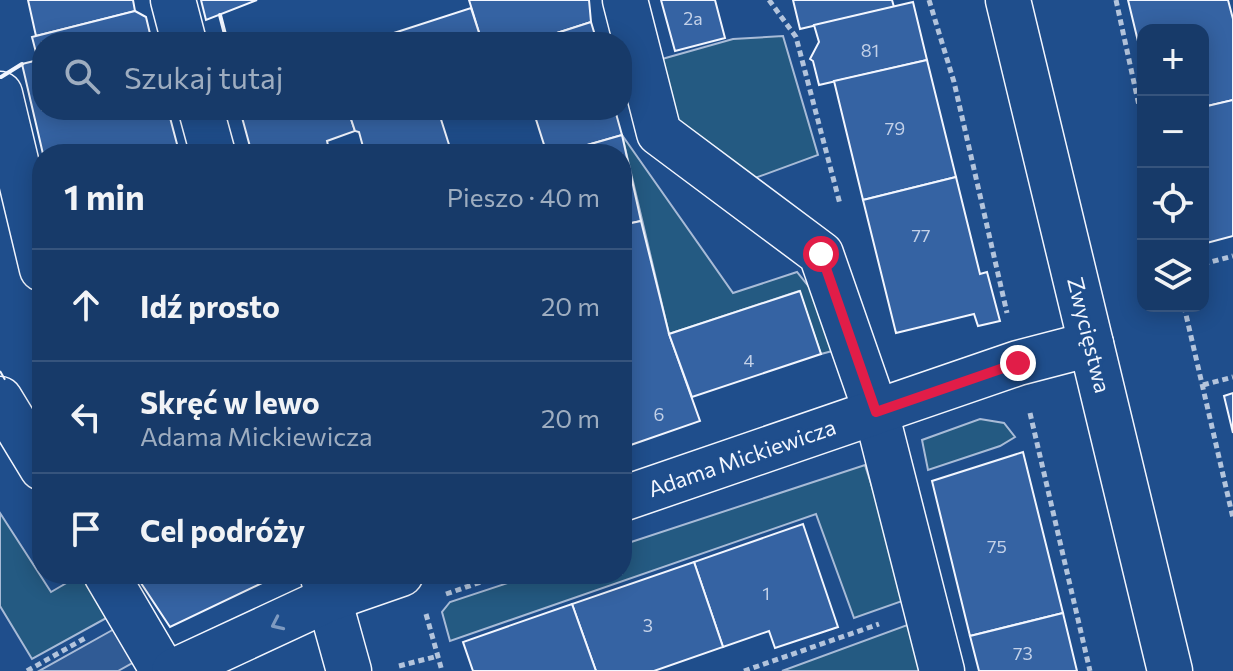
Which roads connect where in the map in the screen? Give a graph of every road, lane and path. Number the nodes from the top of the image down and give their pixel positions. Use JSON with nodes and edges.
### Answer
{"nodes":[{"id":1,"x":173,"y":0,"type":"edge"},
{"id":2,"x":625,"y":0,"type":"edge"},
{"id":3,"x":1008,"y":0,"type":"edge"},
{"id":4,"x":1116,"y":0,"type":"edge"},
{"id":5,"x":181,"y":32,"type":"edge"},
{"id":6,"x":0,"y":94,"type":"edge"},
{"id":7,"x":1137,"y":96,"type":"edge"},
{"id":8,"x":204,"y":120,"type":"edge"},
{"id":9,"x":210,"y":144,"type":"edge"},
{"id":10,"x":32,"y":227,"type":"edge"},
{"id":11,"x":1233,"y":256,"type":"edge"},
{"id":12,"x":1209,"y":262,"type":"edge"},
{"id":13,"x":1185,"y":312,"type":"edge"},
{"id":14,"x":1091,"y":344,"type":"junction"},
{"id":15,"x":1233,"y":377,"type":"edge"},
{"id":16,"x":1203,"y":385,"type":"junction"},
{"id":17,"x":0,"y":399,"type":"edge"},
{"id":18,"x":876,"y":412,"type":"junction"},
{"id":19,"x":32,"y":452,"type":"edge"},
{"id":20,"x":632,"y":496,"type":"edge"},
{"id":21,"x":1233,"y":518,"type":"edge"},
{"id":22,"x":112,"y":584,"type":"edge"},
{"id":23,"x":455,"y":584,"type":"edge"},
{"id":24,"x":326,"y":587,"type":"edge"},
{"id":25,"x":420,"y":591,"type":"edge"},
{"id":26,"x":926,"y":607,"type":"junction"},
{"id":27,"x":129,"y":613,"type":"junction"},
{"id":28,"x":438,"y":656,"type":"junction"},
{"id":29,"x":393,"y":667,"type":"dead end"},
{"id":30,"x":27,"y":671,"type":"edge"},
{"id":31,"x":163,"y":671,"type":"edge"},
{"id":32,"x":174,"y":671,"type":"edge"},
{"id":33,"x":349,"y":671,"type":"edge"},
{"id":34,"x":442,"y":671,"type":"edge"},
{"id":35,"x":744,"y":671,"type":"edge"},
{"id":36,"x":942,"y":671,"type":"edge"},
{"id":37,"x":1170,"y":671,"type":"edge"}],
"edges":[{"from":1,"to":5,"type":"street"},
{"from":2,"to":18,"type":"street"},
{"from":3,"to":14,"type":"street","name":"Zwycięstwa"},
{"from":4,"to":7,"type":"path"},
{"from":6,"to":10,"type":"street"},
{"from":8,"to":9,"type":"street"},
{"from":11,"to":12,"type":"path"},
{"from":13,"to":16,"type":"path"},
{"from":14,"to":18,"type":"street","name":"Adama Mickiewicza"},
{"from":14,"to":37,"type":"street","name":"Zwycięstwa"},
{"from":15,"to":16,"type":"path"},
{"from":16,"to":21,"type":"path"},
{"from":17,"to":19,"type":"street"},
{"from":18,"to":20,"type":"street","name":"Adama Mickiewicza"},
{"from":18,"to":26,"type":"street"},
{"from":22,"to":27,"type":"street"},
{"from":23,"to":25,"type":"path"},
{"from":24,"to":25,"type":"street"},
{"from":24,"to":32,"type":"street","one_way":true},
{"from":24,"to":33,"type":"street"},
{"from":25,"to":28,"type":"path"},
{"from":26,"to":35,"type":"path"},
{"from":26,"to":36,"type":"street"},
{"from":27,"to":30,"type":"path"},
{"from":27,"to":31,"type":"street"},
{"from":28,"to":29,"type":"path"},
{"from":28,"to":34,"type":"path"}]}
